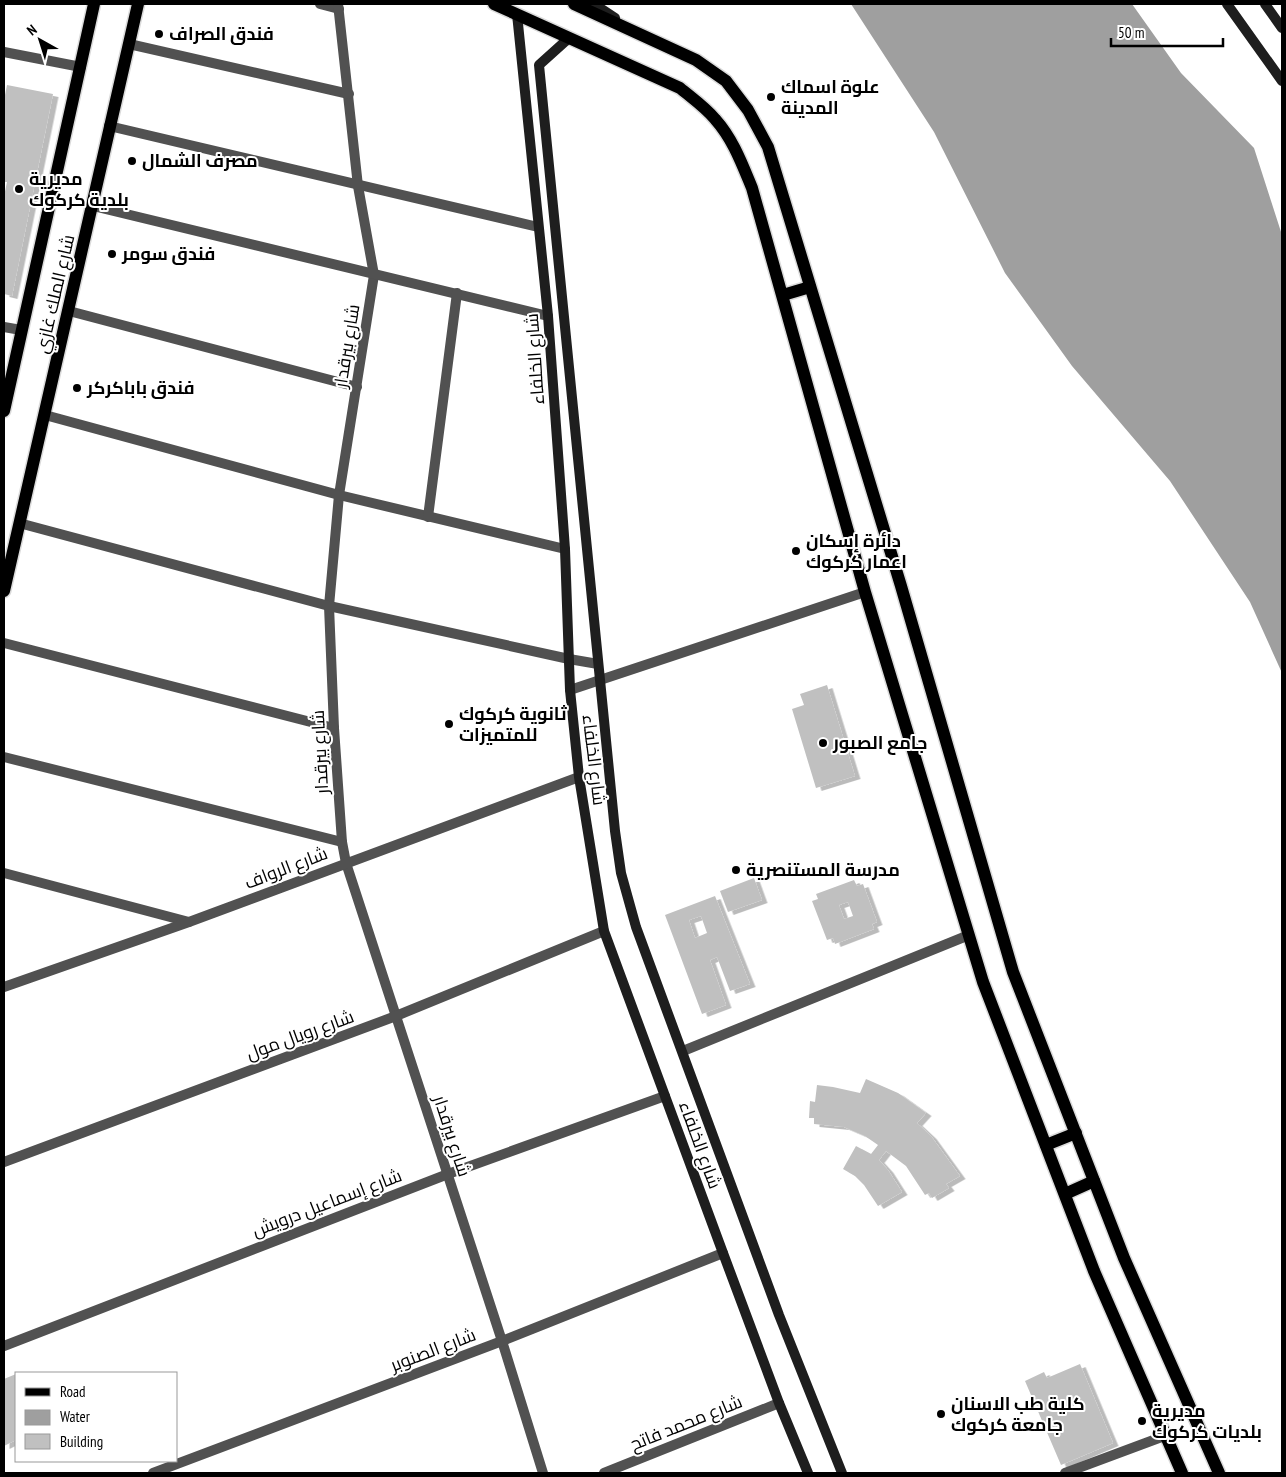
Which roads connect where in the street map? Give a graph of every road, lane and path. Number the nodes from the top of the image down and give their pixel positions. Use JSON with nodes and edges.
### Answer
{"nodes":[{"id":1,"x":94,"y":4,"type":"edge"},
{"id":2,"x":320,"y":4,"type":"edge"},
{"id":3,"x":494,"y":4,"type":"edge"},
{"id":4,"x":574,"y":4,"type":"edge"},
{"id":5,"x":594,"y":4,"type":"edge"},
{"id":6,"x":1227,"y":4,"type":"edge"},
{"id":7,"x":1265,"y":4,"type":"edge"},
{"id":8,"x":137,"y":5,"type":"edge"},
{"id":9,"x":338,"y":6,"type":"edge"},
{"id":10,"x":517,"y":14,"type":"junction"},
{"id":11,"x":1282,"y":28,"type":"edge"},
{"id":12,"x":632,"y":31,"type":"junction"},
{"id":13,"x":569,"y":38,"type":"junction"},
{"id":14,"x":129,"y":44,"type":"junction"},
{"id":15,"x":4,"y":52,"type":"edge"},
{"id":16,"x":81,"y":67,"type":"junction"},
{"id":17,"x":1282,"y":81,"type":"edge"},
{"id":18,"x":349,"y":94,"type":"junction"},
{"id":19,"x":109,"y":126,"type":"junction"},
{"id":20,"x":358,"y":186,"type":"junction"},
{"id":21,"x":93,"y":206,"type":"junction"},
{"id":22,"x":538,"y":227,"type":"junction"},
{"id":23,"x":374,"y":275,"type":"junction"},
{"id":24,"x":810,"y":287,"type":"junction"},
{"id":25,"x":457,"y":293,"type":"junction"},
{"id":26,"x":783,"y":295,"type":"junction"},
{"id":27,"x":68,"y":311,"type":"junction"},
{"id":28,"x":548,"y":316,"type":"junction"},
{"id":29,"x":4,"y":327,"type":"edge"},
{"id":30,"x":21,"y":330,"type":"junction"},
{"id":31,"x":7,"y":383,"type":"edge"},
{"id":32,"x":357,"y":387,"type":"junction"},
{"id":33,"x":4,"y":411,"type":"edge"},
{"id":34,"x":45,"y":415,"type":"junction"},
{"id":35,"x":339,"y":496,"type":"junction"},
{"id":36,"x":428,"y":517,"type":"junction"},
{"id":37,"x":19,"y":523,"type":"junction"},
{"id":38,"x":565,"y":549,"type":"junction"},
{"id":39,"x":4,"y":591,"type":"edge"},
{"id":40,"x":865,"y":592,"type":"junction"},
{"id":41,"x":329,"y":606,"type":"junction"},
{"id":42,"x":4,"y":643,"type":"edge"},
{"id":43,"x":569,"y":659,"type":"junction"},
{"id":44,"x":598,"y":664,"type":"junction"},
{"id":45,"x":600,"y":681,"type":"junction"},
{"id":46,"x":570,"y":690,"type":"junction"},
{"id":47,"x":334,"y":728,"type":"junction"},
{"id":48,"x":4,"y":757,"type":"edge"},
{"id":49,"x":579,"y":777,"type":"junction"},
{"id":50,"x":342,"y":842,"type":"junction"},
{"id":51,"x":346,"y":863,"type":"junction"},
{"id":52,"x":4,"y":873,"type":"edge"},
{"id":53,"x":189,"y":922,"type":"junction"},
{"id":54,"x":604,"y":931,"type":"junction"},
{"id":55,"x":969,"y":935,"type":"junction"},
{"id":56,"x":4,"y":987,"type":"edge"},
{"id":57,"x":396,"y":1016,"type":"junction"},
{"id":58,"x":683,"y":1051,"type":"junction"},
{"id":59,"x":664,"y":1096,"type":"junction"},
{"id":60,"x":1076,"y":1133,"type":"junction"},
{"id":61,"x":1046,"y":1145,"type":"junction"},
{"id":62,"x":4,"y":1162,"type":"edge"},
{"id":63,"x":448,"y":1174,"type":"junction"},
{"id":64,"x":1094,"y":1181,"type":"junction"},
{"id":65,"x":1065,"y":1194,"type":"junction"},
{"id":66,"x":723,"y":1254,"type":"junction"},
{"id":67,"x":502,"y":1342,"type":"junction"},
{"id":68,"x":4,"y":1346,"type":"edge"},
{"id":69,"x":779,"y":1403,"type":"junction"},
{"id":70,"x":1167,"y":1435,"type":"junction"},
{"id":71,"x":153,"y":1473,"type":"edge"},
{"id":72,"x":543,"y":1473,"type":"edge"},
{"id":73,"x":604,"y":1473,"type":"edge"},
{"id":74,"x":808,"y":1473,"type":"edge"},
{"id":75,"x":842,"y":1473,"type":"edge"},
{"id":76,"x":1065,"y":1473,"type":"edge"},
{"id":77,"x":1182,"y":1473,"type":"edge"},
{"id":78,"x":1219,"y":1473,"type":"edge"}],
"edges":[{"from":1,"to":16,"type":"main road","name":"شارع الملك غازي"},
{"from":2,"to":9,"type":"street"},
{"from":3,"to":10,"type":"main road"},
{"from":4,"to":12,"type":"main road"},
{"from":5,"to":12,"type":"street"},
{"from":6,"to":17,"type":"street"},
{"from":7,"to":11,"type":"street"},
{"from":8,"to":14,"type":"main road","name":"شارع الملك غازي"},
{"from":9,"to":18,"type":"street","name":"شارع بيرقدار"},
{"from":10,"to":13,"type":"main road"},
{"from":10,"to":22,"type":"street","name":"شارع الخلفاء"},
{"from":12,"to":24,"type":"main road"},
{"from":13,"to":26,"type":"main road"},
{"from":13,"to":44,"type":"street"},
{"from":14,"to":18,"type":"street"},
{"from":14,"to":19,"type":"main road","name":"شارع الملك غازي"},
{"from":15,"to":16,"type":"street"},
{"from":16,"to":30,"type":"main road","name":"شارع الملك غازي"},
{"from":18,"to":20,"type":"street","name":"شارع بيرقدار"},
{"from":19,"to":20,"type":"street"},
{"from":19,"to":21,"type":"main road","name":"شارع الملك غازي"},
{"from":20,"to":22,"type":"street"},
{"from":20,"to":23,"type":"street","name":"شارع بيرقدار"},
{"from":21,"to":23,"type":"street"},
{"from":21,"to":27,"type":"main road","name":"شارع الملك غازي"},
{"from":22,"to":28,"type":"street","name":"شارع الخلفاء"},
{"from":23,"to":25,"type":"street"},
{"from":23,"to":32,"type":"street","name":"شارع بيرقدار"},
{"from":24,"to":26,"type":"main road"},
{"from":24,"to":60,"type":"main road"},
{"from":25,"to":28,"type":"street"},
{"from":25,"to":36,"type":"street"},
{"from":26,"to":40,"type":"main road"},
{"from":27,"to":32,"type":"street"},
{"from":27,"to":34,"type":"main road","name":"شارع الملك غازي"},
{"from":28,"to":38,"type":"street","name":"شارع الخلفاء"},
{"from":29,"to":30,"type":"street"},
{"from":30,"to":31,"type":"main road","name":"شارع الملك غازي"},
{"from":31,"to":33,"type":"main road","name":"شارع الملك غازي"},
{"from":32,"to":35,"type":"street","name":"شارع بيرقدار"},
{"from":34,"to":35,"type":"street"},
{"from":34,"to":37,"type":"main road","name":"شارع الملك غازي"},
{"from":35,"to":36,"type":"street"},
{"from":35,"to":41,"type":"street","name":"شارع بيرقدار"},
{"from":36,"to":38,"type":"street"},
{"from":37,"to":39,"type":"main road","name":"شارع الملك غازي"},
{"from":37,"to":41,"type":"street"},
{"from":38,"to":43,"type":"street","name":"شارع الخلفاء"},
{"from":40,"to":45,"type":"street"},
{"from":40,"to":55,"type":"main road"},
{"from":41,"to":43,"type":"street"},
{"from":41,"to":47,"type":"street","name":"شارع بيرقدار"},
{"from":42,"to":47,"type":"street"},
{"from":43,"to":44,"type":"street"},
{"from":43,"to":46,"type":"street","name":"شارع الخلفاء"},
{"from":44,"to":45,"type":"street"},
{"from":45,"to":46,"type":"street"},
{"from":45,"to":58,"type":"street"},
{"from":46,"to":49,"type":"street","name":"شارع الخلفاء"},
{"from":47,"to":50,"type":"street","name":"شارع بيرقدار"},
{"from":48,"to":50,"type":"street"},
{"from":49,"to":51,"type":"street","name":"شارع الرواف"},
{"from":49,"to":54,"type":"street","name":"شارع الخلفاء"},
{"from":50,"to":51,"type":"street","name":"شارع بيرقدار"},
{"from":51,"to":53,"type":"street","name":"شارع الرواف"},
{"from":51,"to":57,"type":"street","name":"شارع بيرقدار"},
{"from":52,"to":53,"type":"street"},
{"from":53,"to":56,"type":"street","name":"شارع الرواف"},
{"from":54,"to":57,"type":"street","name":"شارع رويال مول"},
{"from":54,"to":59,"type":"street","name":"شارع الخلفاء"},
{"from":55,"to":58,"type":"street"},
{"from":55,"to":61,"type":"main road"},
{"from":57,"to":62,"type":"street","name":"شارع رويال مول"},
{"from":57,"to":63,"type":"street","name":"شارع بيرقدار"},
{"from":58,"to":75,"type":"street"},
{"from":59,"to":63,"type":"street","name":"شارع إسماعيل درويش"},
{"from":59,"to":66,"type":"street","name":"شارع الخلفاء"},
{"from":60,"to":61,"type":"main road"},
{"from":60,"to":64,"type":"main road"},
{"from":61,"to":65,"type":"main road"},
{"from":63,"to":67,"type":"street","name":"شارع بيرقدار"},
{"from":63,"to":68,"type":"street","name":"شارع إسماعيل درويش"},
{"from":64,"to":65,"type":"main road"},
{"from":64,"to":78,"type":"main road"},
{"from":65,"to":70,"type":"main road"},
{"from":66,"to":67,"type":"street","name":"شارع الصنوبر"},
{"from":66,"to":69,"type":"street","name":"شارع الخلفاء"},
{"from":67,"to":71,"type":"street","name":"شارع الصنوبر"},
{"from":67,"to":72,"type":"street","name":"شارع بيرقدار"},
{"from":69,"to":73,"type":"street","name":"شارع محمد فاتح"},
{"from":69,"to":74,"type":"street","name":"شارع الخلفاء"},
{"from":70,"to":76,"type":"street"},
{"from":70,"to":77,"type":"main road"}]}
